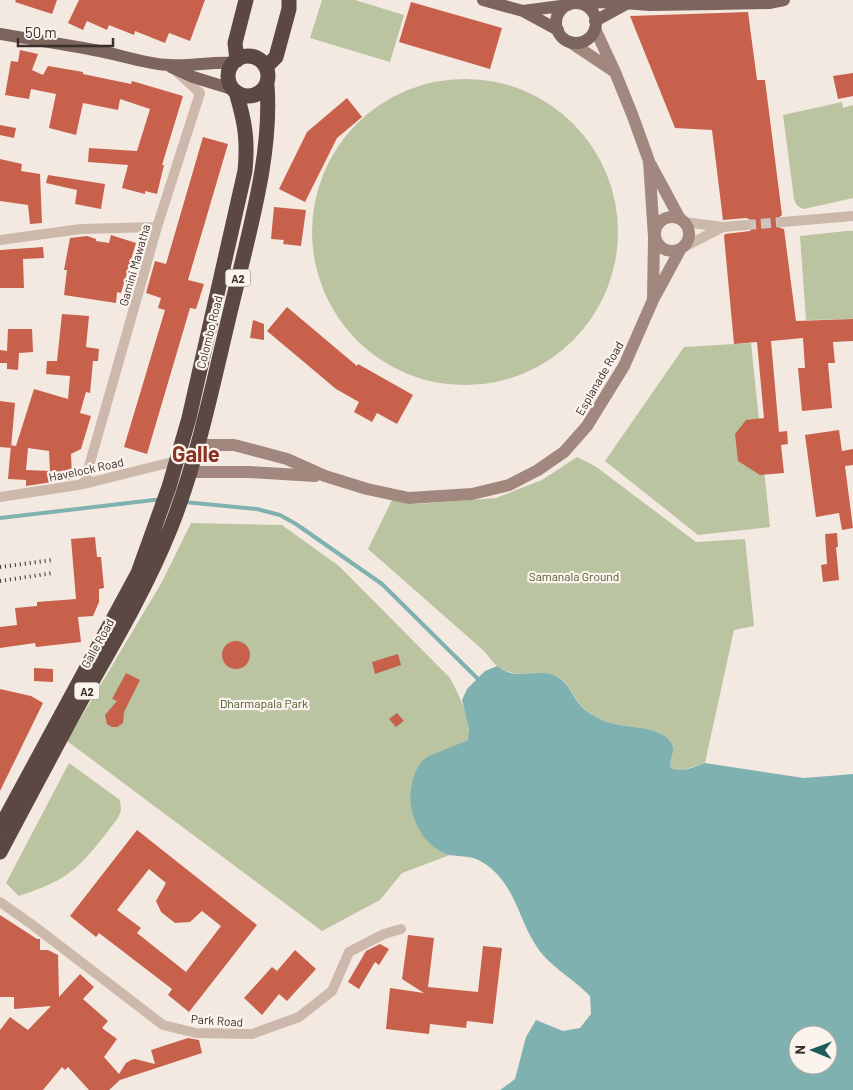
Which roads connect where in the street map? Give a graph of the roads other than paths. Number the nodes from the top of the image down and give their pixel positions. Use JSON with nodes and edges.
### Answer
{"nodes":[{"id":1,"x":246,"y":0,"type":"edge"},
{"id":2,"x":289,"y":0,"type":"edge"},
{"id":3,"x":483,"y":0,"type":"edge"},
{"id":4,"x":784,"y":0,"type":"edge"},
{"id":5,"x":628,"y":3,"type":"junction"},
{"id":6,"x":574,"y":4,"type":"junction"},
{"id":7,"x":522,"y":11,"type":"junction"},
{"id":8,"x":595,"y":25,"type":"junction"},
{"id":9,"x":558,"y":30,"type":"junction"},
{"id":10,"x":0,"y":34,"type":"edge"},
{"id":11,"x":570,"y":42,"type":"junction"},
{"id":12,"x":235,"y":61,"type":"junction"},
{"id":13,"x":169,"y":65,"type":"junction"},
{"id":14,"x":266,"y":67,"type":"junction"},
{"id":15,"x":615,"y":72,"type":"junction"},
{"id":16,"x":267,"y":85,"type":"junction"},
{"id":17,"x":234,"y":90,"type":"junction"},
{"id":18,"x":648,"y":161,"type":"junction"},
{"id":19,"x":853,"y":216,"type":"edge"},
{"id":20,"x":682,"y":220,"type":"junction"},
{"id":21,"x":783,"y":222,"type":"tunnel mouth"},
{"id":22,"x":746,"y":225,"type":"tunnel mouth"},
{"id":23,"x":157,"y":227,"type":"junction"},
{"id":24,"x":723,"y":227,"type":"junction"},
{"id":25,"x":654,"y":237,"type":"junction"},
{"id":26,"x":0,"y":240,"type":"edge"},
{"id":27,"x":682,"y":249,"type":"junction"},
{"id":28,"x":653,"y":300,"type":"junction"},
{"id":29,"x":197,"y":446,"type":"junction"},
{"id":30,"x":176,"y":461,"type":"junction"},
{"id":31,"x":190,"y":470,"type":"junction"},
{"id":32,"x":325,"y":476,"type":"junction"},
{"id":33,"x":84,"y":484,"type":"junction"},
{"id":34,"x":175,"y":495,"type":"junction"},
{"id":35,"x":0,"y":498,"type":"edge"},
{"id":36,"x":0,"y":828,"type":"edge"},
{"id":37,"x":0,"y":852,"type":"edge"},
{"id":38,"x":0,"y":902,"type":"edge"},
{"id":39,"x":401,"y":929,"type":"dead end"}],
"edges":[{"from":1,"to":12,"type":"highway"},
{"from":2,"to":14,"type":"highway"},
{"from":3,"to":7,"type":"main road"},
{"from":4,"to":5,"type":"main road"},
{"from":5,"to":6,"type":"main road"},
{"from":5,"to":8,"type":"main road"},
{"from":6,"to":7,"type":"main road"},
{"from":6,"to":8,"type":"main road"},
{"from":6,"to":9,"type":"main road"},
{"from":7,"to":9,"type":"main road"},
{"from":8,"to":11,"type":"main road"},
{"from":8,"to":15,"type":"street","name":"Esplanade Road"},
{"from":9,"to":11,"type":"main road"},
{"from":10,"to":13,"type":"main road"},
{"from":11,"to":15,"type":"street"},
{"from":12,"to":13,"type":"main road"},
{"from":12,"to":14,"type":"highway"},
{"from":12,"to":17,"type":"highway"},
{"from":13,"to":17,"type":"main road"},
{"from":13,"to":23,"type":"street","name":"Gamini Mawatha"},
{"from":14,"to":16,"type":"highway"},
{"from":15,"to":18,"type":"street","name":"Esplanade Road"},
{"from":16,"to":17,"type":"highway"},
{"from":16,"to":29,"type":"highway","name":"Colombo Road","number":"A2"},
{"from":17,"to":30,"type":"highway","name":"Colombo Road","number":"A2"},
{"from":18,"to":20,"type":"street","name":"Esplanade Road"},
{"from":18,"to":25,"type":"street","name":"Esplanade Road"},
{"from":19,"to":21,"type":"street"},
{"from":20,"to":24,"type":"street"},
{"from":20,"to":25,"type":"street"},
{"from":20,"to":27,"type":"street"},
{"from":22,"to":24,"type":"street"},
{"from":23,"to":26,"type":"street"},
{"from":23,"to":33,"type":"street","name":"Gamini Mawatha"},
{"from":24,"to":27,"type":"street"},
{"from":25,"to":27,"type":"street"},
{"from":25,"to":28,"type":"street","name":"Esplanade Road"},
{"from":27,"to":28,"type":"street","name":"Esplanade Road"},
{"from":28,"to":32,"type":"street","name":"Esplanade Road"},
{"from":29,"to":30,"type":"highway"},
{"from":29,"to":31,"type":"highway","name":"Colombo Road","number":"A2"},
{"from":29,"to":32,"type":"street","name":"Esplanade Road"},
{"from":30,"to":31,"type":"highway"},
{"from":30,"to":33,"type":"street","name":"Havelock Road"},
{"from":30,"to":34,"type":"highway","name":"Galle Road","number":"A2"},
{"from":31,"to":32,"type":"street","name":"Esplanade Road"},
{"from":31,"to":34,"type":"highway","name":"Galle Road","number":"A2"},
{"from":33,"to":35,"type":"street","name":"Havelock Road"},
{"from":34,"to":36,"type":"highway","name":"Galle Road","number":"A2"},
{"from":34,"to":37,"type":"highway","name":"Galle Road","number":"A2"},
{"from":38,"to":39,"type":"street","name":"Park Road"}]}
